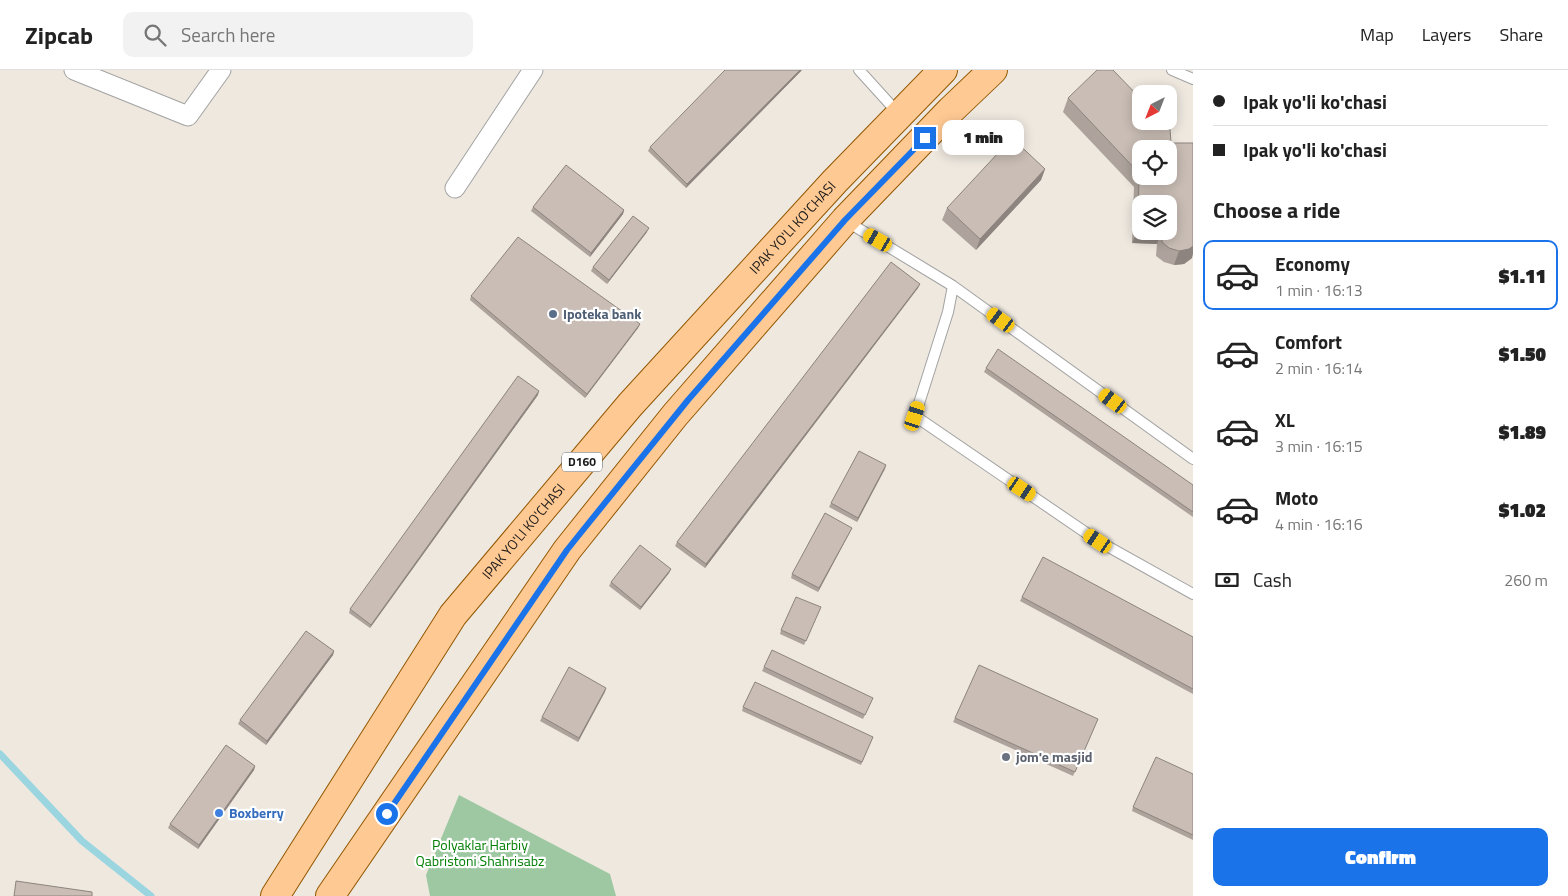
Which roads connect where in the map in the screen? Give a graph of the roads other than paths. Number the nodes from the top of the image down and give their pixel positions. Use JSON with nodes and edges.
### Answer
{"nodes":[{"id":1,"x":74,"y":70,"type":"edge"},
{"id":2,"x":221,"y":70,"type":"edge"},
{"id":3,"x":532,"y":70,"type":"edge"},
{"id":4,"x":859,"y":70,"type":"edge"},
{"id":5,"x":943,"y":70,"type":"edge"},
{"id":6,"x":993,"y":70,"type":"edge"},
{"id":7,"x":1172,"y":70,"type":"edge"},
{"id":8,"x":1193,"y":79,"type":"edge"},
{"id":9,"x":899,"y":114,"type":"junction"},
{"id":10,"x":455,"y":188,"type":"dead end"},
{"id":11,"x":845,"y":220,"type":"junction"},
{"id":12,"x":953,"y":286,"type":"junction"},
{"id":13,"x":1193,"y":459,"type":"edge"},
{"id":14,"x":1193,"y":594,"type":"edge"},
{"id":15,"x":275,"y":896,"type":"edge"},
{"id":16,"x":330,"y":896,"type":"edge"}],
"edges":[{"from":1,"to":2,"type":"street"},
{"from":3,"to":10,"type":"street"},
{"from":4,"to":9,"type":"lane"},
{"from":5,"to":9,"type":"main road","name":"IPAK YO'LI KO'CHASI","number":"D160"},
{"from":6,"to":11,"type":"main road"},
{"from":7,"to":8,"type":"lane"},
{"from":9,"to":15,"type":"main road","name":"IPAK YO'LI KO'CHASI","number":"D160"},
{"from":11,"to":12,"type":"lane"},
{"from":11,"to":16,"type":"main road"},
{"from":12,"to":13,"type":"lane"},
{"from":12,"to":14,"type":"lane"}]}
